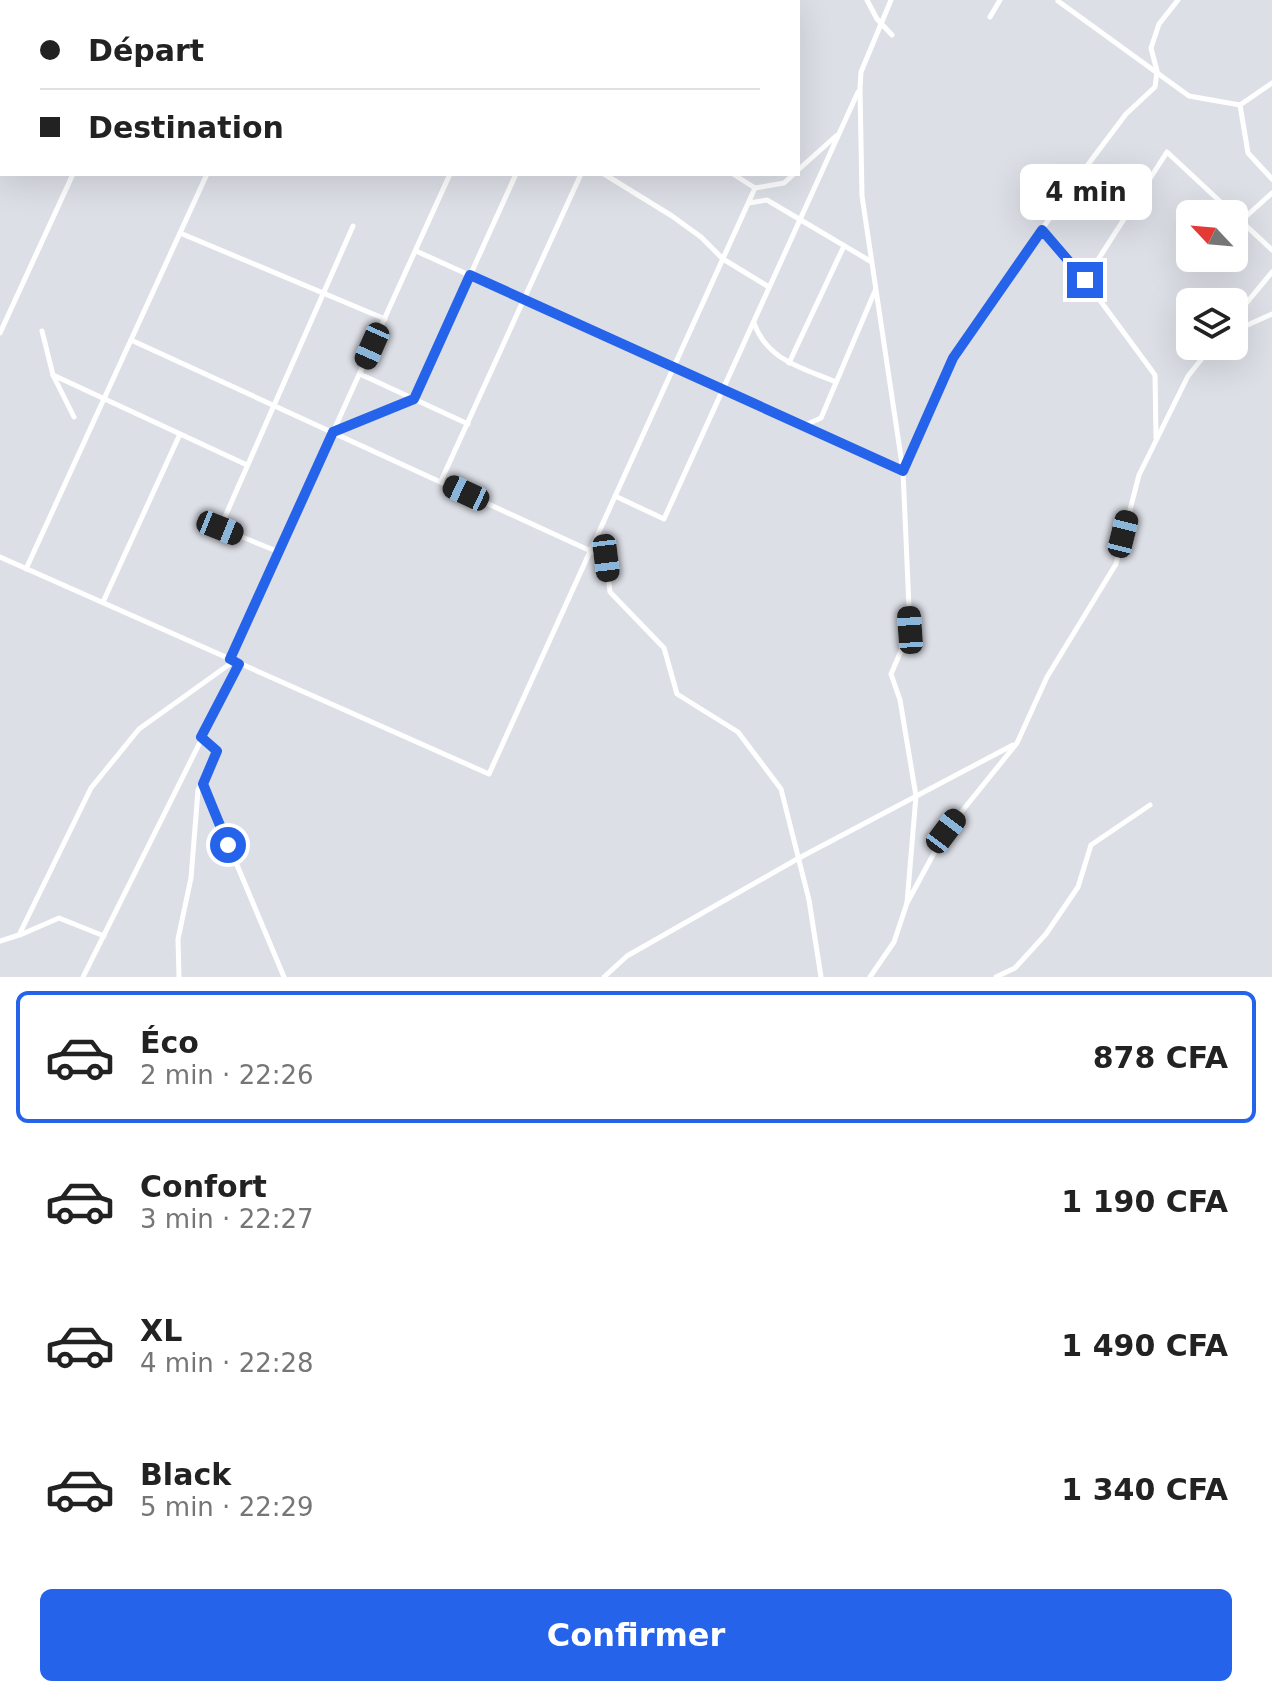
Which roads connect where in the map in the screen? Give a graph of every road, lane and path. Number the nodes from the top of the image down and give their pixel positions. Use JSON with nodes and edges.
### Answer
{"nodes":[{"id":1,"x":867,"y":0,"type":"edge"},
{"id":2,"x":891,"y":0,"type":"edge"},
{"id":3,"x":1000,"y":0,"type":"edge"},
{"id":4,"x":1178,"y":0,"type":"edge"},
{"id":5,"x":1058,"y":1,"type":"edge"},
{"id":6,"x":990,"y":17,"type":"dead end"},
{"id":7,"x":881,"y":23,"type":"junction"},
{"id":8,"x":892,"y":35,"type":"dead end"},
{"id":9,"x":1157,"y":71,"type":"junction"},
{"id":10,"x":1272,"y":83,"type":"edge"},
{"id":11,"x":860,"y":88,"type":"junction"},
{"id":12,"x":1240,"y":105,"type":"junction"},
{"id":13,"x":839,"y":132,"type":"junction"},
{"id":14,"x":800,"y":168,"type":"edge"},
{"id":15,"x":72,"y":176,"type":"edge"},
{"id":16,"x":206,"y":176,"type":"edge"},
{"id":17,"x":449,"y":176,"type":"edge"},
{"id":18,"x":515,"y":176,"type":"edge"},
{"id":19,"x":580,"y":176,"type":"edge"},
{"id":20,"x":607,"y":176,"type":"edge"},
{"id":21,"x":736,"y":176,"type":"edge"},
{"id":22,"x":792,"y":176,"type":"edge"},
{"id":23,"x":1272,"y":179,"type":"edge"},
{"id":24,"x":755,"y":188,"type":"junction"},
{"id":25,"x":1272,"y":193,"type":"edge"},
{"id":26,"x":1220,"y":200,"type":"edge"},
{"id":27,"x":748,"y":203,"type":"junction"},
{"id":28,"x":1248,"y":215,"type":"edge"},
{"id":29,"x":800,"y":219,"type":"junction"},
{"id":30,"x":353,"y":226,"type":"dead end"},
{"id":31,"x":1248,"y":226,"type":"edge"},
{"id":32,"x":1042,"y":230,"type":"junction"},
{"id":33,"x":180,"y":233,"type":"junction"},
{"id":34,"x":844,"y":246,"type":"junction"},
{"id":35,"x":1272,"y":250,"type":"edge"},
{"id":36,"x":416,"y":251,"type":"junction"},
{"id":37,"x":723,"y":259,"type":"junction"},
{"id":38,"x":871,"y":262,"type":"junction"},
{"id":39,"x":1272,"y":272,"type":"edge"},
{"id":40,"x":470,"y":275,"type":"junction"},
{"id":41,"x":1085,"y":280,"type":"junction"},
{"id":42,"x":769,"y":287,"type":"junction"},
{"id":43,"x":875,"y":291,"type":"junction"},
{"id":44,"x":324,"y":293,"type":"junction"},
{"id":45,"x":524,"y":300,"type":"junction"},
{"id":46,"x":1248,"y":301,"type":"edge"},
{"id":47,"x":1272,"y":314,"type":"edge"},
{"id":48,"x":385,"y":319,"type":"junction"},
{"id":49,"x":754,"y":322,"type":"junction"},
{"id":50,"x":1248,"y":325,"type":"edge"},
{"id":51,"x":42,"y":331,"type":"dead end"},
{"id":52,"x":0,"y":333,"type":"edge"},
{"id":53,"x":131,"y":340,"type":"junction"},
{"id":54,"x":1201,"y":360,"type":"edge"},
{"id":55,"x":789,"y":363,"type":"junction"},
{"id":56,"x":673,"y":368,"type":"junction"},
{"id":57,"x":360,"y":374,"type":"junction"},
{"id":58,"x":53,"y":375,"type":"junction"},
{"id":59,"x":836,"y":382,"type":"junction"},
{"id":60,"x":722,"y":390,"type":"junction"},
{"id":61,"x":104,"y":399,"type":"junction"},
{"id":62,"x":414,"y":399,"type":"junction"},
{"id":63,"x":275,"y":406,"type":"junction"},
{"id":64,"x":74,"y":417,"type":"dead end"},
{"id":65,"x":468,"y":424,"type":"junction"},
{"id":66,"x":802,"y":426,"type":"junction"},
{"id":67,"x":333,"y":432,"type":"junction"},
{"id":68,"x":180,"y":434,"type":"junction"},
{"id":69,"x":1156,"y":440,"type":"junction"},
{"id":70,"x":247,"y":465,"type":"junction"},
{"id":71,"x":903,"y":471,"type":"junction"},
{"id":72,"x":441,"y":481,"type":"junction"},
{"id":73,"x":615,"y":496,"type":"junction"},
{"id":74,"x":591,"y":549,"type":"junction"},
{"id":75,"x":279,"y":552,"type":"junction"},
{"id":76,"x":0,"y":557,"type":"edge"},
{"id":77,"x":26,"y":569,"type":"junction"},
{"id":78,"x":103,"y":602,"type":"junction"},
{"id":79,"x":234,"y":661,"type":"junction"},
{"id":80,"x":201,"y":737,"type":"junction"},
{"id":81,"x":1017,"y":743,"type":"junction"},
{"id":82,"x":203,"y":784,"type":"junction"},
{"id":83,"x":916,"y":796,"type":"junction"},
{"id":84,"x":1150,"y":805,"type":"dead end"},
{"id":85,"x":799,"y":858,"type":"junction"},
{"id":86,"x":907,"y":903,"type":"junction"},
{"id":87,"x":19,"y":935,"type":"junction"},
{"id":88,"x":104,"y":936,"type":"junction"},
{"id":89,"x":0,"y":941,"type":"edge"},
{"id":90,"x":1013,"y":970,"type":"junction"},
{"id":91,"x":83,"y":977,"type":"edge"},
{"id":92,"x":179,"y":977,"type":"edge"},
{"id":93,"x":284,"y":977,"type":"edge"},
{"id":94,"x":604,"y":977,"type":"edge"},
{"id":95,"x":821,"y":977,"type":"edge"},
{"id":96,"x":870,"y":977,"type":"edge"},
{"id":97,"x":996,"y":977,"type":"edge"},
{"id":98,"x":1018,"y":977,"type":"edge"}],
"edges":[{"from":1,"to":7,"type":"street"},
{"from":2,"to":7,"type":"street"},
{"from":3,"to":6,"type":"street"},
{"from":4,"to":9,"type":"street"},
{"from":5,"to":9,"type":"street"},
{"from":7,"to":8,"type":"street"},
{"from":7,"to":11,"type":"street"},
{"from":9,"to":12,"type":"street"},
{"from":9,"to":32,"type":"street"},
{"from":10,"to":12,"type":"street"},
{"from":11,"to":13,"type":"street"},
{"from":11,"to":38,"type":"street"},
{"from":12,"to":23,"type":"street"},
{"from":13,"to":14,"type":"street"},
{"from":13,"to":29,"type":"street"},
{"from":15,"to":52,"type":"street"},
{"from":16,"to":33,"type":"street"},
{"from":17,"to":36,"type":"street"},
{"from":18,"to":40,"type":"street"},
{"from":19,"to":45,"type":"street"},
{"from":20,"to":37,"type":"street"},
{"from":21,"to":24,"type":"street"},
{"from":22,"to":24,"type":"street"},
{"from":24,"to":27,"type":"street"},
{"from":25,"to":28,"type":"street"},
{"from":26,"to":41,"type":"street"},
{"from":27,"to":29,"type":"street"},
{"from":27,"to":37,"type":"street"},
{"from":29,"to":34,"type":"street"},
{"from":29,"to":42,"type":"street"},
{"from":30,"to":44,"type":"street"},
{"from":31,"to":35,"type":"street"},
{"from":32,"to":41,"type":"street"},
{"from":32,"to":71,"type":"street"},
{"from":33,"to":44,"type":"street"},
{"from":33,"to":53,"type":"street"},
{"from":34,"to":38,"type":"street"},
{"from":34,"to":55,"type":"street"},
{"from":36,"to":40,"type":"street"},
{"from":36,"to":48,"type":"street"},
{"from":37,"to":42,"type":"street"},
{"from":37,"to":56,"type":"street"},
{"from":38,"to":43,"type":"street"},
{"from":39,"to":46,"type":"street"},
{"from":40,"to":45,"type":"street"},
{"from":40,"to":62,"type":"street"},
{"from":41,"to":69,"type":"street"},
{"from":42,"to":49,"type":"street"},
{"from":43,"to":59,"type":"street"},
{"from":43,"to":71,"type":"street"},
{"from":44,"to":48,"type":"street"},
{"from":44,"to":63,"type":"street"},
{"from":45,"to":56,"type":"street"},
{"from":45,"to":65,"type":"street"},
{"from":47,"to":50,"type":"street"},
{"from":48,"to":57,"type":"street"},
{"from":49,"to":55,"type":"street"},
{"from":49,"to":60,"type":"street"},
{"from":51,"to":58,"type":"street"},
{"from":53,"to":61,"type":"street"},
{"from":53,"to":63,"type":"street"},
{"from":54,"to":69,"type":"street"},
{"from":55,"to":59,"type":"street"},
{"from":56,"to":60,"type":"street"},
{"from":56,"to":73,"type":"street"},
{"from":57,"to":62,"type":"street"},
{"from":57,"to":67,"type":"street"},
{"from":58,"to":61,"type":"street"},
{"from":58,"to":64,"type":"street"},
{"from":59,"to":66,"type":"street"},
{"from":60,"to":66,"type":"street"},
{"from":60,"to":73,"type":"street"},
{"from":61,"to":68,"type":"street"},
{"from":61,"to":77,"type":"street"},
{"from":62,"to":65,"type":"street"},
{"from":62,"to":67,"type":"street"},
{"from":63,"to":67,"type":"street"},
{"from":63,"to":70,"type":"street"},
{"from":65,"to":72,"type":"street"},
{"from":66,"to":71,"type":"street"},
{"from":67,"to":72,"type":"street"},
{"from":67,"to":75,"type":"street"},
{"from":68,"to":70,"type":"street"},
{"from":68,"to":78,"type":"street"},
{"from":69,"to":81,"type":"street"},
{"from":70,"to":75,"type":"street"},
{"from":71,"to":83,"type":"street"},
{"from":72,"to":74,"type":"street"},
{"from":73,"to":74,"type":"street"},
{"from":74,"to":79,"type":"street"},
{"from":74,"to":85,"type":"street"},
{"from":75,"to":79,"type":"street"},
{"from":76,"to":77,"type":"street"},
{"from":77,"to":78,"type":"street"},
{"from":78,"to":79,"type":"street"},
{"from":79,"to":80,"type":"street"},
{"from":79,"to":87,"type":"street"},
{"from":80,"to":82,"type":"street"},
{"from":80,"to":88,"type":"street"},
{"from":81,"to":83,"type":"street"},
{"from":81,"to":86,"type":"street"},
{"from":82,"to":92,"type":"street"},
{"from":82,"to":93,"type":"street"},
{"from":83,"to":85,"type":"street"},
{"from":83,"to":86,"type":"street"},
{"from":84,"to":90,"type":"street"},
{"from":85,"to":94,"type":"street"},
{"from":85,"to":95,"type":"street"},
{"from":86,"to":96,"type":"street"},
{"from":87,"to":88,"type":"street"},
{"from":87,"to":89,"type":"street"},
{"from":88,"to":91,"type":"street"},
{"from":90,"to":97,"type":"street"},
{"from":90,"to":98,"type":"street"}]}
